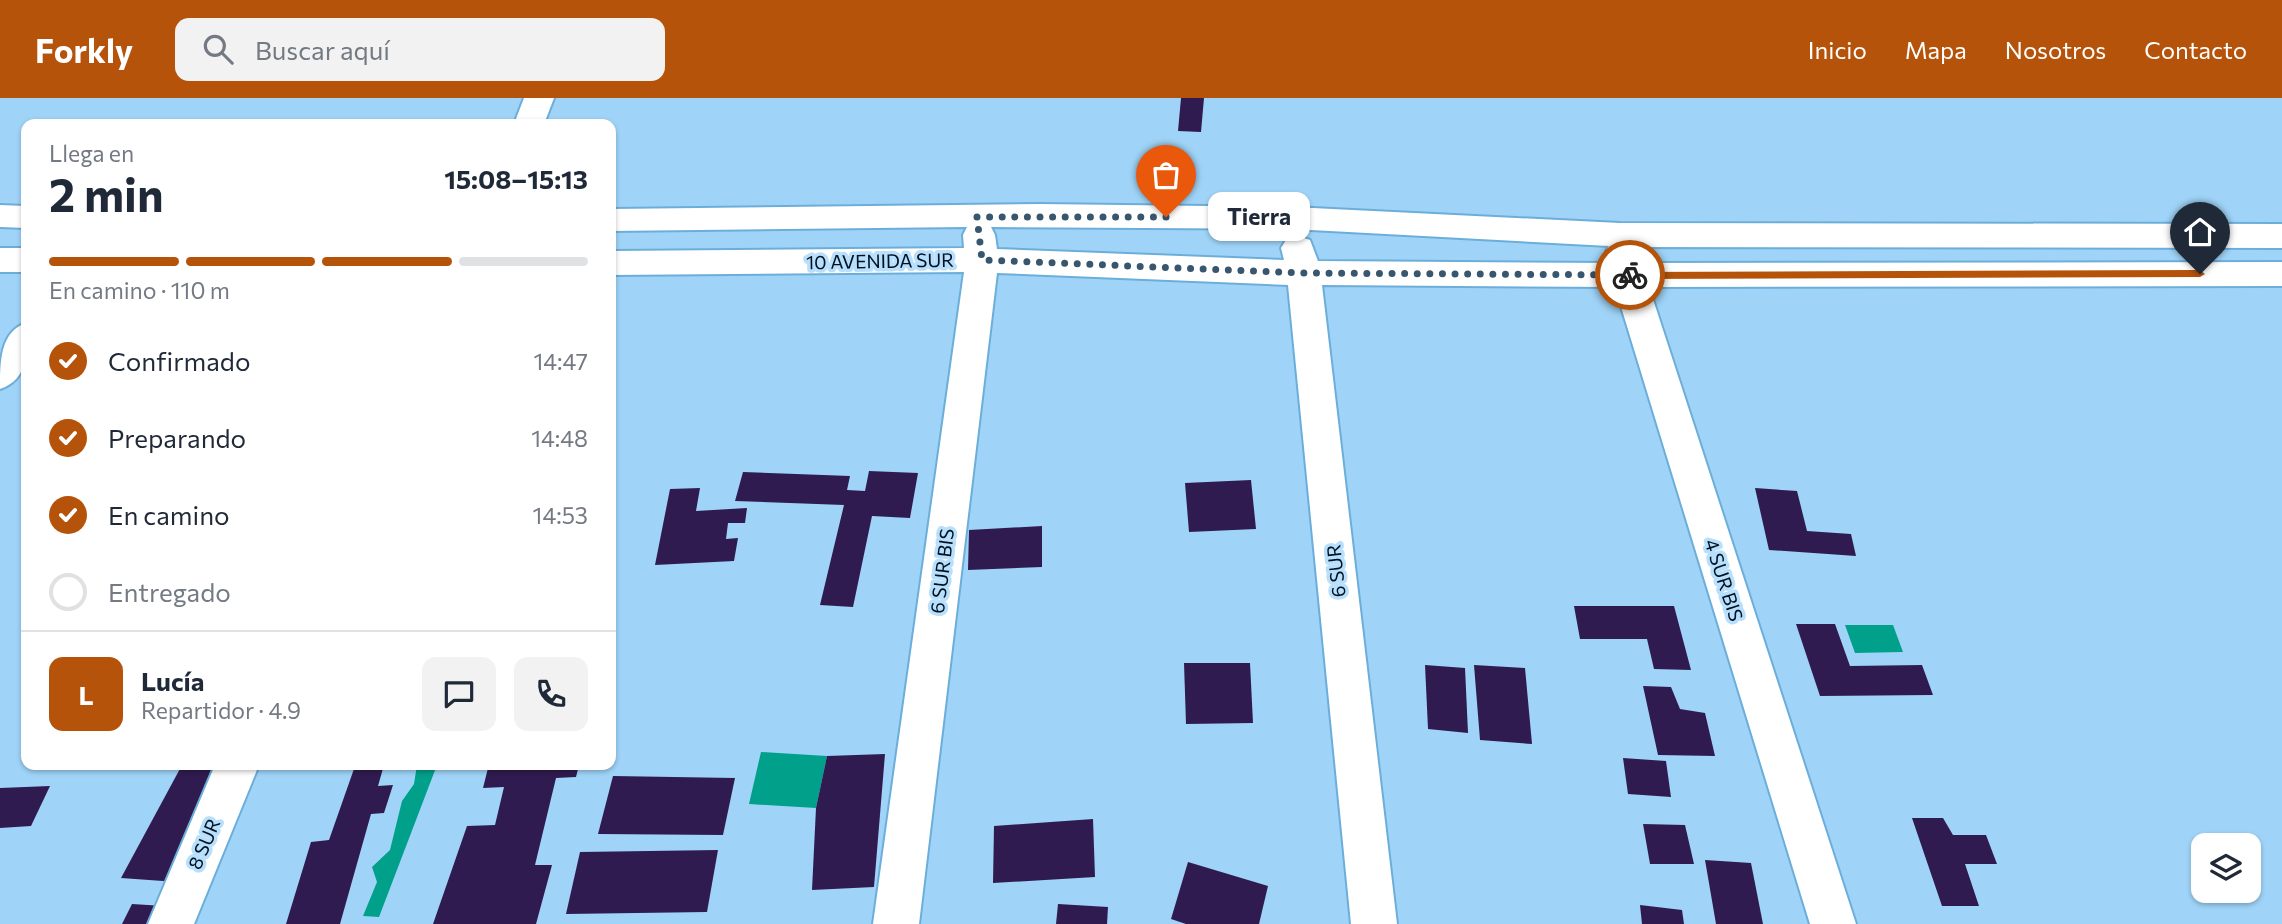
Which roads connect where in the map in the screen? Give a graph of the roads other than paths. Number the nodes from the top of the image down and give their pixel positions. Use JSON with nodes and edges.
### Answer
{"nodes":[{"id":1,"x":539,"y":98,"type":"edge"},
{"id":2,"x":531,"y":119,"type":"edge"},
{"id":3,"x":0,"y":216,"type":"edge"},
{"id":4,"x":21,"y":217,"type":"edge"},
{"id":5,"x":977,"y":217,"type":"junction"},
{"id":6,"x":1292,"y":219,"type":"junction"},
{"id":7,"x":616,"y":220,"type":"edge"},
{"id":8,"x":1620,"y":235,"type":"junction"},
{"id":9,"x":2282,"y":236,"type":"edge"},
{"id":10,"x":0,"y":260,"type":"edge"},
{"id":11,"x":21,"y":260,"type":"edge"},
{"id":12,"x":982,"y":260,"type":"junction"},
{"id":13,"x":616,"y":263,"type":"edge"},
{"id":14,"x":1304,"y":273,"type":"junction"},
{"id":15,"x":2282,"y":274,"type":"edge"},
{"id":16,"x":1628,"y":275,"type":"junction"},
{"id":17,"x":21,"y":344,"type":"edge"},
{"id":18,"x":0,"y":375,"type":"edge"},
{"id":19,"x":235,"y":770,"type":"edge"},
{"id":20,"x":171,"y":924,"type":"edge"},
{"id":21,"x":896,"y":924,"type":"edge"},
{"id":22,"x":1374,"y":924,"type":"edge"},
{"id":23,"x":1833,"y":924,"type":"edge"}],
"edges":[{"from":1,"to":2,"type":"street"},
{"from":3,"to":4,"type":"street"},
{"from":5,"to":6,"type":"street"},
{"from":5,"to":7,"type":"street"},
{"from":5,"to":12,"type":"street","name":"6 SUR BIS"},
{"from":6,"to":8,"type":"street"},
{"from":6,"to":14,"type":"street","name":"6 SUR"},
{"from":8,"to":9,"type":"street"},
{"from":8,"to":16,"type":"street","name":"4 SUR BIS"},
{"from":10,"to":11,"type":"street"},
{"from":12,"to":13,"type":"street","name":"10 AVENIDA SUR"},
{"from":12,"to":14,"type":"street","name":"10 AVENIDA SUR"},
{"from":12,"to":21,"type":"street","name":"6 SUR BIS"},
{"from":14,"to":16,"type":"street","name":"10 AVENIDA SUR"},
{"from":14,"to":22,"type":"street","name":"6 SUR"},
{"from":15,"to":16,"type":"street","name":"10 AVENIDA SUR"},
{"from":16,"to":23,"type":"street","name":"4 SUR BIS"},
{"from":17,"to":18,"type":"street"},
{"from":19,"to":20,"type":"street","name":"8 SUR"}]}
